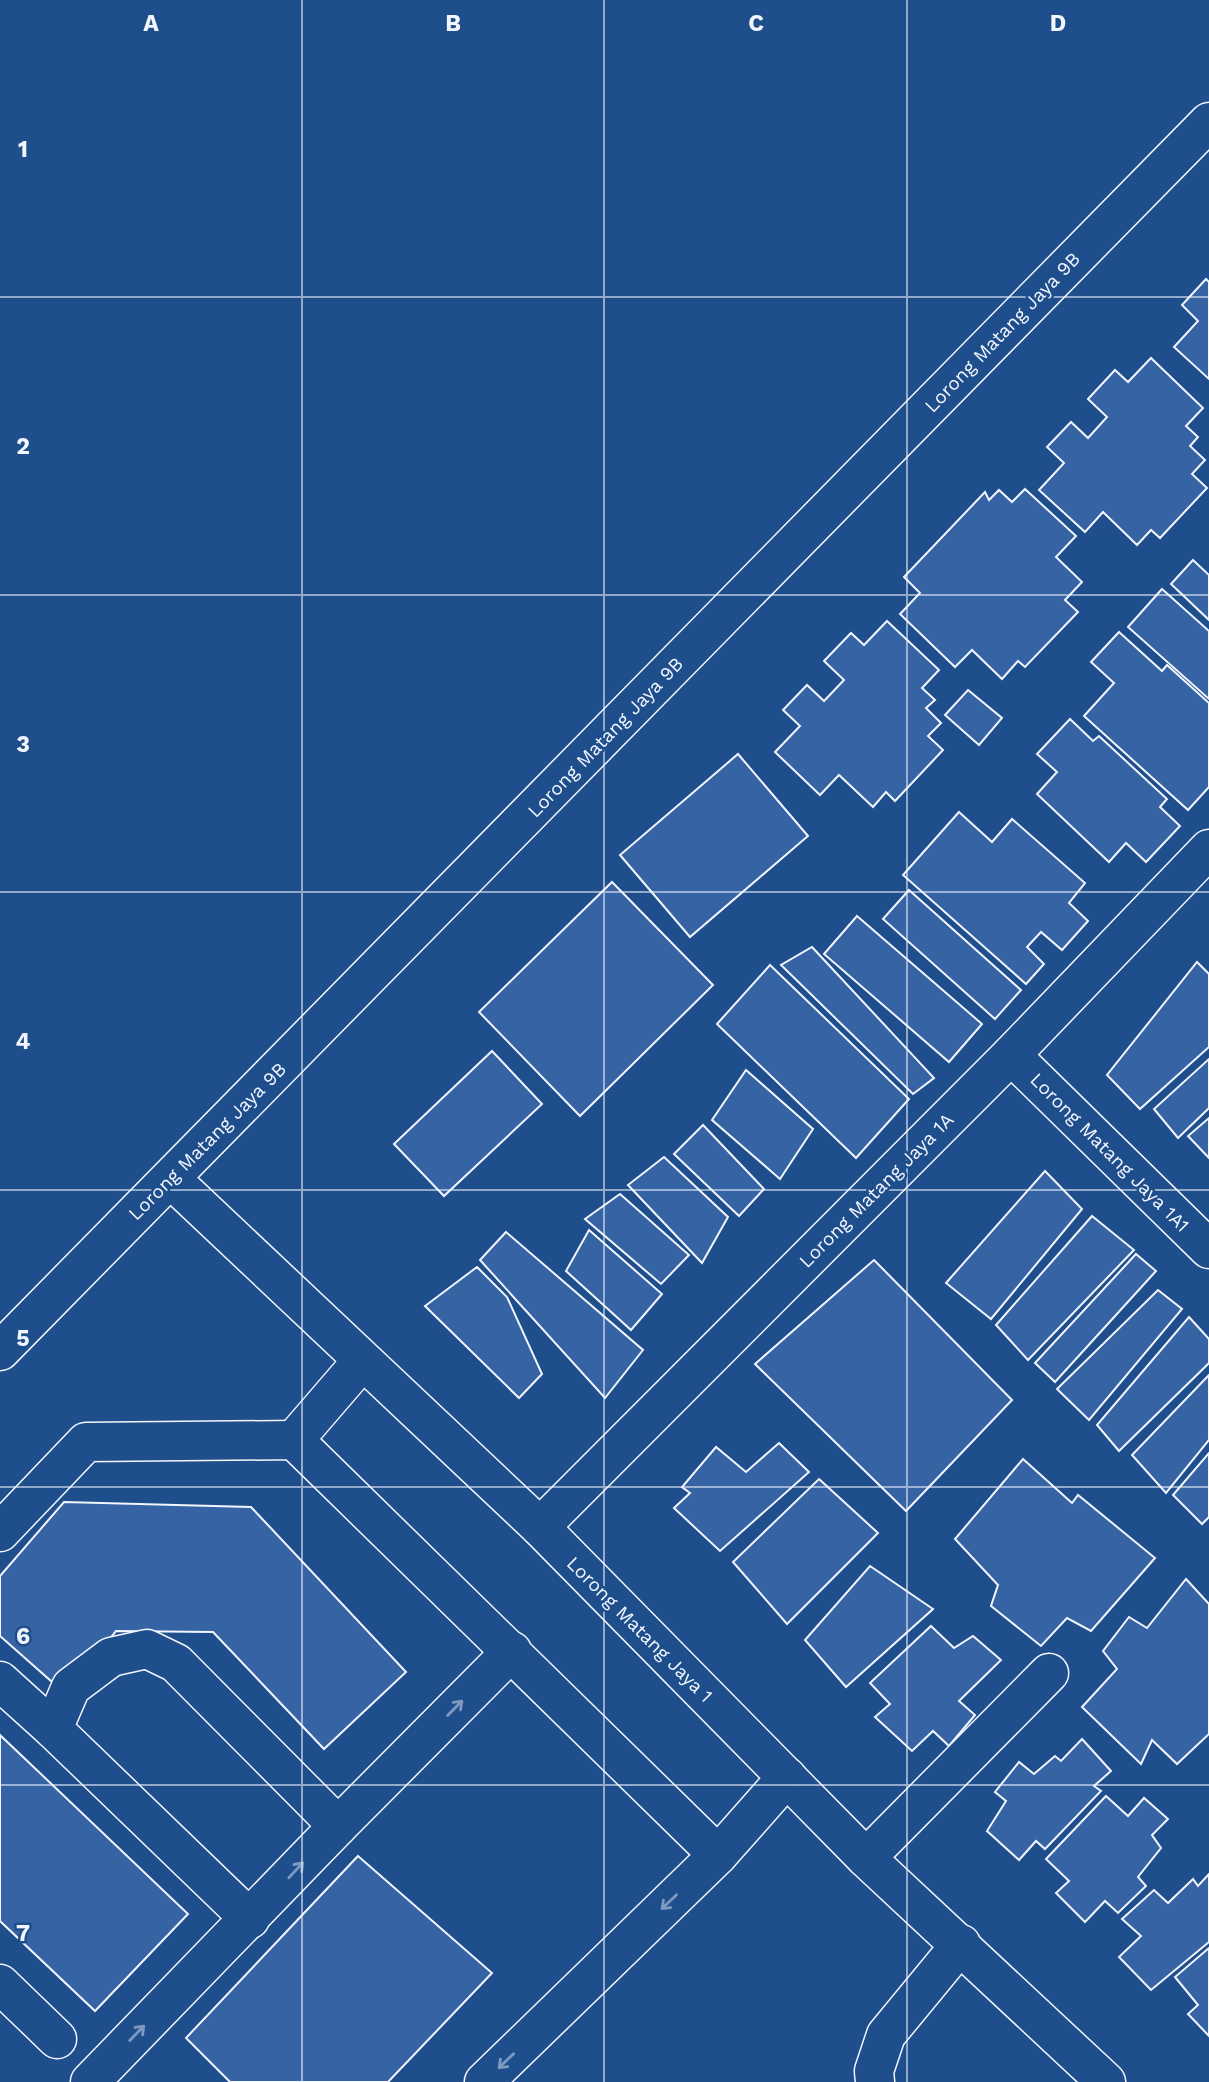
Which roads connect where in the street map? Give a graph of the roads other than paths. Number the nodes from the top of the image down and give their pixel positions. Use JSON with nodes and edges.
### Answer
{"nodes":[{"id":1,"x":1209,"y":122,"type":"edge"},
{"id":2,"x":1209,"y":849,"type":"edge"},
{"id":3,"x":1011,"y":1055,"type":"junction"},
{"id":4,"x":171,"y":1179,"type":"junction"},
{"id":5,"x":1209,"y":1249,"type":"edge"},
{"id":6,"x":0,"y":1351,"type":"edge"},
{"id":7,"x":362,"y":1361,"type":"junction"},
{"id":8,"x":294,"y":1440,"type":"junction"},
{"id":9,"x":540,"y":1527,"type":"junction"},
{"id":10,"x":0,"y":1532,"type":"edge"},
{"id":11,"x":512,"y":1651,"type":"junction"},
{"id":12,"x":1049,"y":1673,"type":"dead end"},
{"id":13,"x":0,"y":1681,"type":"edge"},
{"id":14,"x":53,"y":1729,"type":"junction"},
{"id":15,"x":787,"y":1777,"type":"junction"},
{"id":16,"x":338,"y":1826,"type":"junction"},
{"id":17,"x":718,"y":1855,"type":"junction"},
{"id":18,"x":866,"y":1858,"type":"junction"},
{"id":19,"x":250,"y":1919,"type":"junction"},
{"id":20,"x":961,"y":1944,"type":"junction"},
{"id":21,"x":0,"y":1984,"type":"edge"},
{"id":22,"x":57,"y":2039,"type":"dead end"},
{"id":23,"x":90,"y":2082,"type":"edge"},
{"id":24,"x":484,"y":2082,"type":"edge"},
{"id":25,"x":875,"y":2082,"type":"edge"},
{"id":26,"x":1106,"y":2082,"type":"edge"}],
"edges":[{"from":1,"to":4,"type":"street","name":"Lorong Matang Jaya 9B"},
{"from":2,"to":3,"type":"street","name":"Lorong Matang Jaya 1A"},
{"from":3,"to":5,"type":"street","name":"Lorong Matang Jaya 1A1"},
{"from":3,"to":9,"type":"street","name":"Lorong Matang Jaya 1A"},
{"from":4,"to":6,"type":"street","name":"Lorong Matang Jaya 9B"},
{"from":4,"to":7,"type":"street","name":"Lorong Matang Jaya 1"},
{"from":7,"to":8,"type":"street"},
{"from":7,"to":9,"type":"street","name":"Lorong Matang Jaya 1"},
{"from":8,"to":10,"type":"street"},
{"from":8,"to":11,"type":"street"},
{"from":9,"to":15,"type":"street","name":"Lorong Matang Jaya 1"},
{"from":16,"to":11,"type":"street","one_way":true},
{"from":11,"to":17,"type":"street"},
{"from":12,"to":18,"type":"street"},
{"from":13,"to":14,"type":"street"},
{"from":14,"to":16,"type":"street"},
{"from":14,"to":19,"type":"street"},
{"from":15,"to":17,"type":"street"},
{"from":15,"to":18,"type":"street","name":"Lorong Matang Jaya 1"},
{"from":19,"to":16,"type":"street","one_way":true},
{"from":17,"to":24,"type":"street","one_way":true},
{"from":18,"to":20,"type":"street","name":"Lorong Matang Jaya 1"},
{"from":23,"to":19,"type":"street","one_way":true},
{"from":20,"to":25,"type":"street"},
{"from":20,"to":26,"type":"street","name":"Lorong Matang Jaya 1"},
{"from":21,"to":22,"type":"street"}]}
